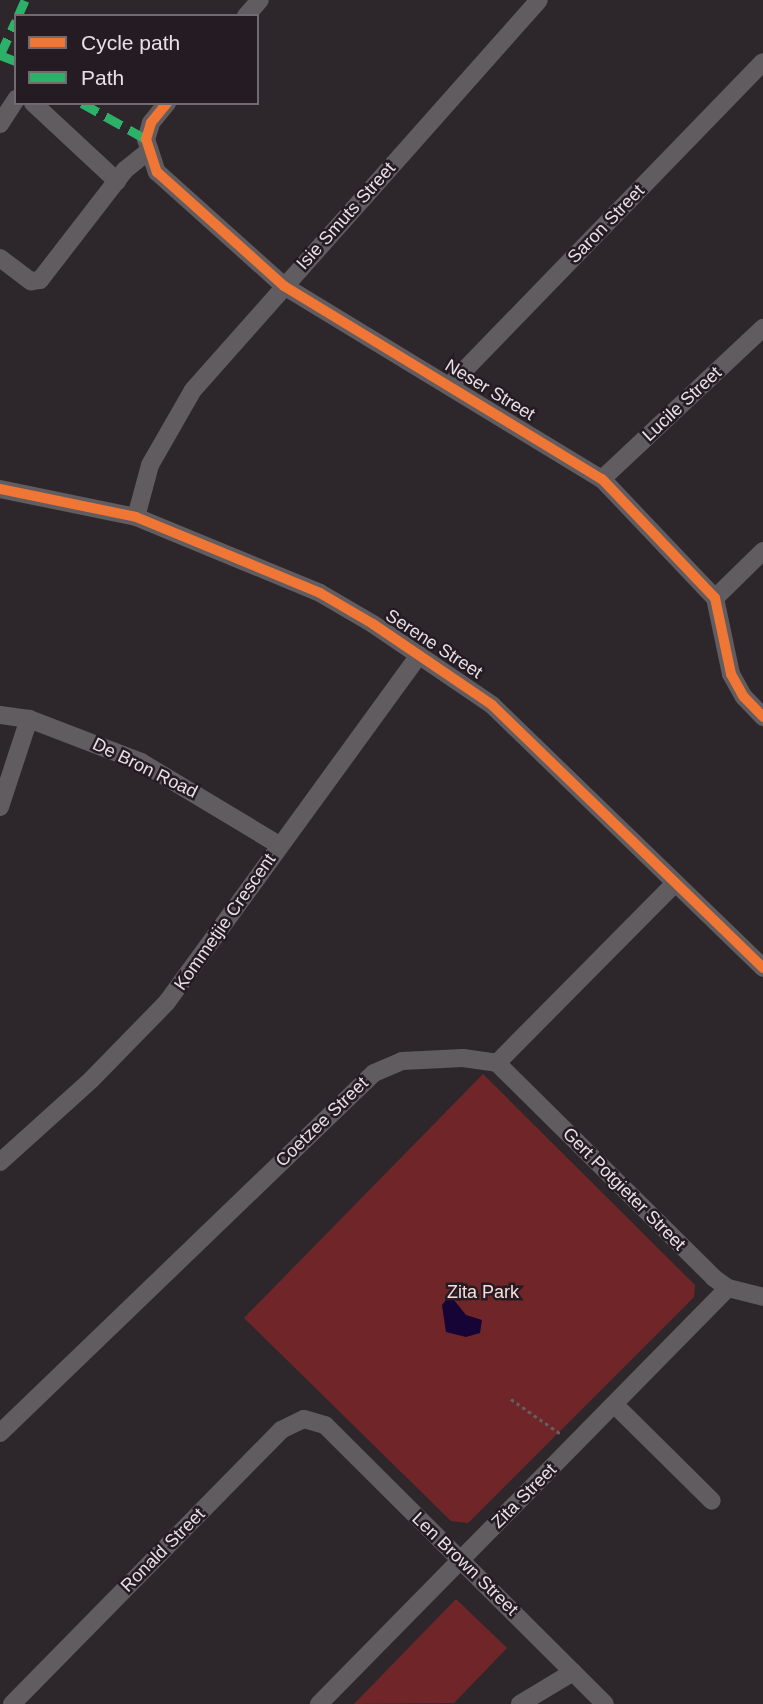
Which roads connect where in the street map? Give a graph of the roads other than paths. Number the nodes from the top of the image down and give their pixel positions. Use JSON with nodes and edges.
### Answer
{"nodes":[{"id":1,"x":260,"y":0,"type":"edge"},
{"id":2,"x":539,"y":0,"type":"edge"},
{"id":3,"x":248,"y":14,"type":"edge"},
{"id":4,"x":763,"y":62,"type":"edge"},
{"id":5,"x":14,"y":102,"type":"edge"},
{"id":6,"x":35,"y":105,"type":"edge"},
{"id":7,"x":165,"y":105,"type":"edge"},
{"id":8,"x":0,"y":124,"type":"edge"},
{"id":9,"x":147,"y":145,"type":"junction"},
{"id":10,"x":117,"y":181,"type":"junction"},
{"id":11,"x":0,"y":258,"type":"edge"},
{"id":12,"x":284,"y":286,"type":"junction"},
{"id":13,"x":763,"y":328,"type":"edge"},
{"id":14,"x":449,"y":386,"type":"junction"},
{"id":15,"x":602,"y":479,"type":"junction"},
{"id":16,"x":0,"y":489,"type":"edge"},
{"id":17,"x":136,"y":517,"type":"junction"},
{"id":18,"x":763,"y":551,"type":"edge"},
{"id":19,"x":715,"y":598,"type":"junction"},
{"id":20,"x":419,"y":655,"type":"junction"},
{"id":21,"x":0,"y":715,"type":"edge"},
{"id":22,"x":763,"y":717,"type":"edge"},
{"id":23,"x":29,"y":719,"type":"junction"},
{"id":24,"x":0,"y":807,"type":"edge"},
{"id":25,"x":279,"y":845,"type":"junction"},
{"id":26,"x":673,"y":885,"type":"junction"},
{"id":27,"x":763,"y":968,"type":"edge"},
{"id":28,"x":497,"y":1063,"type":"junction"},
{"id":29,"x":0,"y":1162,"type":"edge"},
{"id":30,"x":728,"y":1288,"type":"junction"},
{"id":31,"x":763,"y":1297,"type":"edge"},
{"id":32,"x":615,"y":1405,"type":"junction"},
{"id":33,"x":325,"y":1425,"type":"joint"},
{"id":34,"x":0,"y":1433,"type":"edge"},
{"id":35,"x":712,"y":1501,"type":"dead end"},
{"id":36,"x":460,"y":1559,"type":"junction"},
{"id":37,"x":573,"y":1672,"type":"junction"},
{"id":38,"x":12,"y":1704,"type":"edge"},
{"id":39,"x":319,"y":1704,"type":"edge"},
{"id":40,"x":520,"y":1704,"type":"edge"},
{"id":41,"x":605,"y":1704,"type":"edge"}],
"edges":[{"from":1,"to":3,"type":"street"},
{"from":2,"to":12,"type":"street","name":"Isie Smuts Street"},
{"from":4,"to":14,"type":"street","name":"Saron Street"},
{"from":5,"to":8,"type":"street"},
{"from":6,"to":10,"type":"street"},
{"from":7,"to":9,"type":"street"},
{"from":9,"to":10,"type":"street"},
{"from":9,"to":12,"type":"street","name":"Neser Street"},
{"from":10,"to":11,"type":"street"},
{"from":12,"to":14,"type":"street","name":"Neser Street"},
{"from":12,"to":17,"type":"street","name":"Isie Smuts Street"},
{"from":13,"to":15,"type":"street","name":"Lucile Street"},
{"from":14,"to":15,"type":"street","name":"Neser Street"},
{"from":15,"to":19,"type":"street","name":"Neser Street"},
{"from":16,"to":17,"type":"street","name":"Serene Street"},
{"from":17,"to":20,"type":"street","name":"Serene Street"},
{"from":18,"to":19,"type":"street"},
{"from":19,"to":22,"type":"street"},
{"from":20,"to":25,"type":"street","name":"Kommetjie Crescent"},
{"from":20,"to":26,"type":"street","name":"Serene Street"},
{"from":21,"to":23,"type":"street","name":"De Bron Road"},
{"from":23,"to":24,"type":"street"},
{"from":23,"to":25,"type":"street","name":"De Bron Road"},
{"from":25,"to":29,"type":"street","name":"Kommetjie Crescent"},
{"from":26,"to":27,"type":"street","name":"Serene Street"},
{"from":26,"to":28,"type":"street"},
{"from":28,"to":30,"type":"street","name":"Gert Potgieter Street"},
{"from":28,"to":34,"type":"street","name":"Coetzee Street"},
{"from":30,"to":31,"type":"street","name":"Gert Potgieter Street"},
{"from":30,"to":32,"type":"street","name":"Zita Street"},
{"from":32,"to":35,"type":"street"},
{"from":32,"to":36,"type":"street","name":"Zita Street"},
{"from":33,"to":36,"type":"street","name":"Len Brown Street"},
{"from":33,"to":38,"type":"street","name":"Ronald Street"},
{"from":36,"to":37,"type":"street","name":"Len Brown Street"},
{"from":36,"to":39,"type":"street","name":"Zita Street"},
{"from":37,"to":40,"type":"street"},
{"from":37,"to":41,"type":"street","name":"Len Brown Street"}]}
